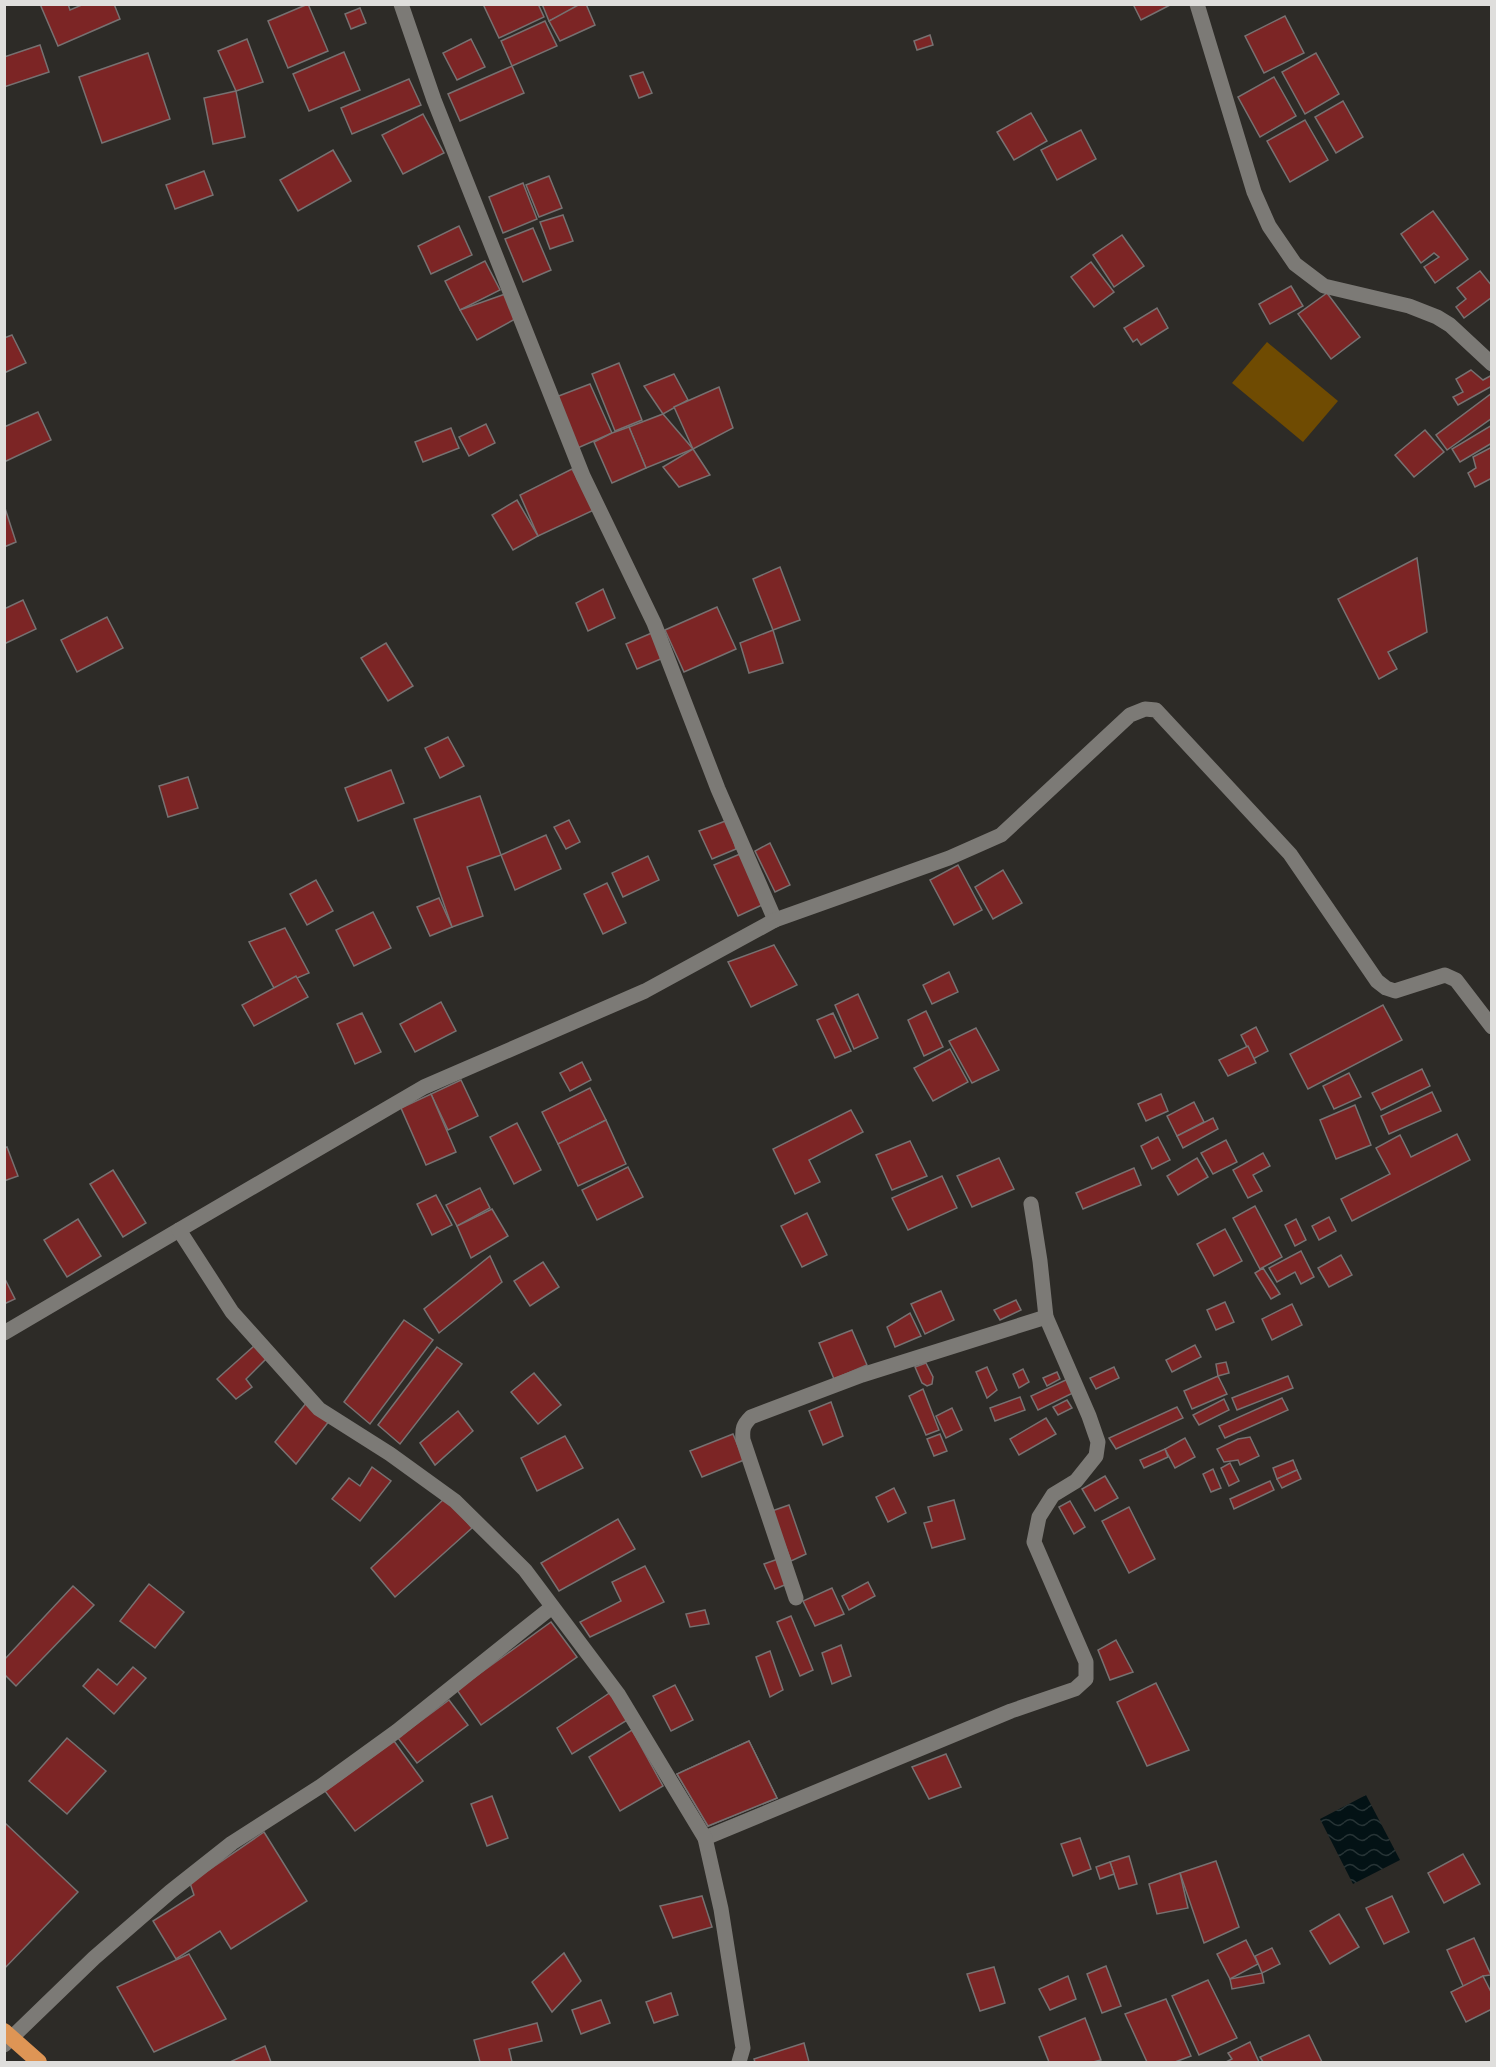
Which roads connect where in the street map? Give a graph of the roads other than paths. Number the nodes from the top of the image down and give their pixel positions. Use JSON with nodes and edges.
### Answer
{"nodes":[{"id":1,"x":401,"y":4,"type":"edge"},
{"id":2,"x":1197,"y":4,"type":"edge"},
{"id":3,"x":1491,"y":364,"type":"edge"},
{"id":4,"x":775,"y":920,"type":"junction"},
{"id":5,"x":1491,"y":1027,"type":"edge"},
{"id":6,"x":1031,"y":1204,"type":"dead end"},
{"id":7,"x":179,"y":1230,"type":"junction"},
{"id":8,"x":1046,"y":1317,"type":"junction"},
{"id":9,"x":4,"y":1333,"type":"edge"},
{"id":10,"x":796,"y":1598,"type":"dead end"},
{"id":11,"x":552,"y":1607,"type":"junction"},
{"id":12,"x":705,"y":1838,"type":"junction"},
{"id":13,"x":7,"y":2038,"type":"edge"},
{"id":14,"x":39,"y":2062,"type":"edge"},
{"id":15,"x":739,"y":2062,"type":"edge"}],
"edges":[{"from":1,"to":4,"type":"street"},
{"from":2,"to":3,"type":"street"},
{"from":4,"to":5,"type":"street"},
{"from":4,"to":7,"type":"street"},
{"from":6,"to":8,"type":"street"},
{"from":7,"to":9,"type":"street"},
{"from":7,"to":11,"type":"street"},
{"from":8,"to":10,"type":"street"},
{"from":8,"to":12,"type":"street"},
{"from":11,"to":12,"type":"street"},
{"from":11,"to":13,"type":"street"},
{"from":12,"to":15,"type":"street"},
{"from":13,"to":14,"type":"highway"}]}
